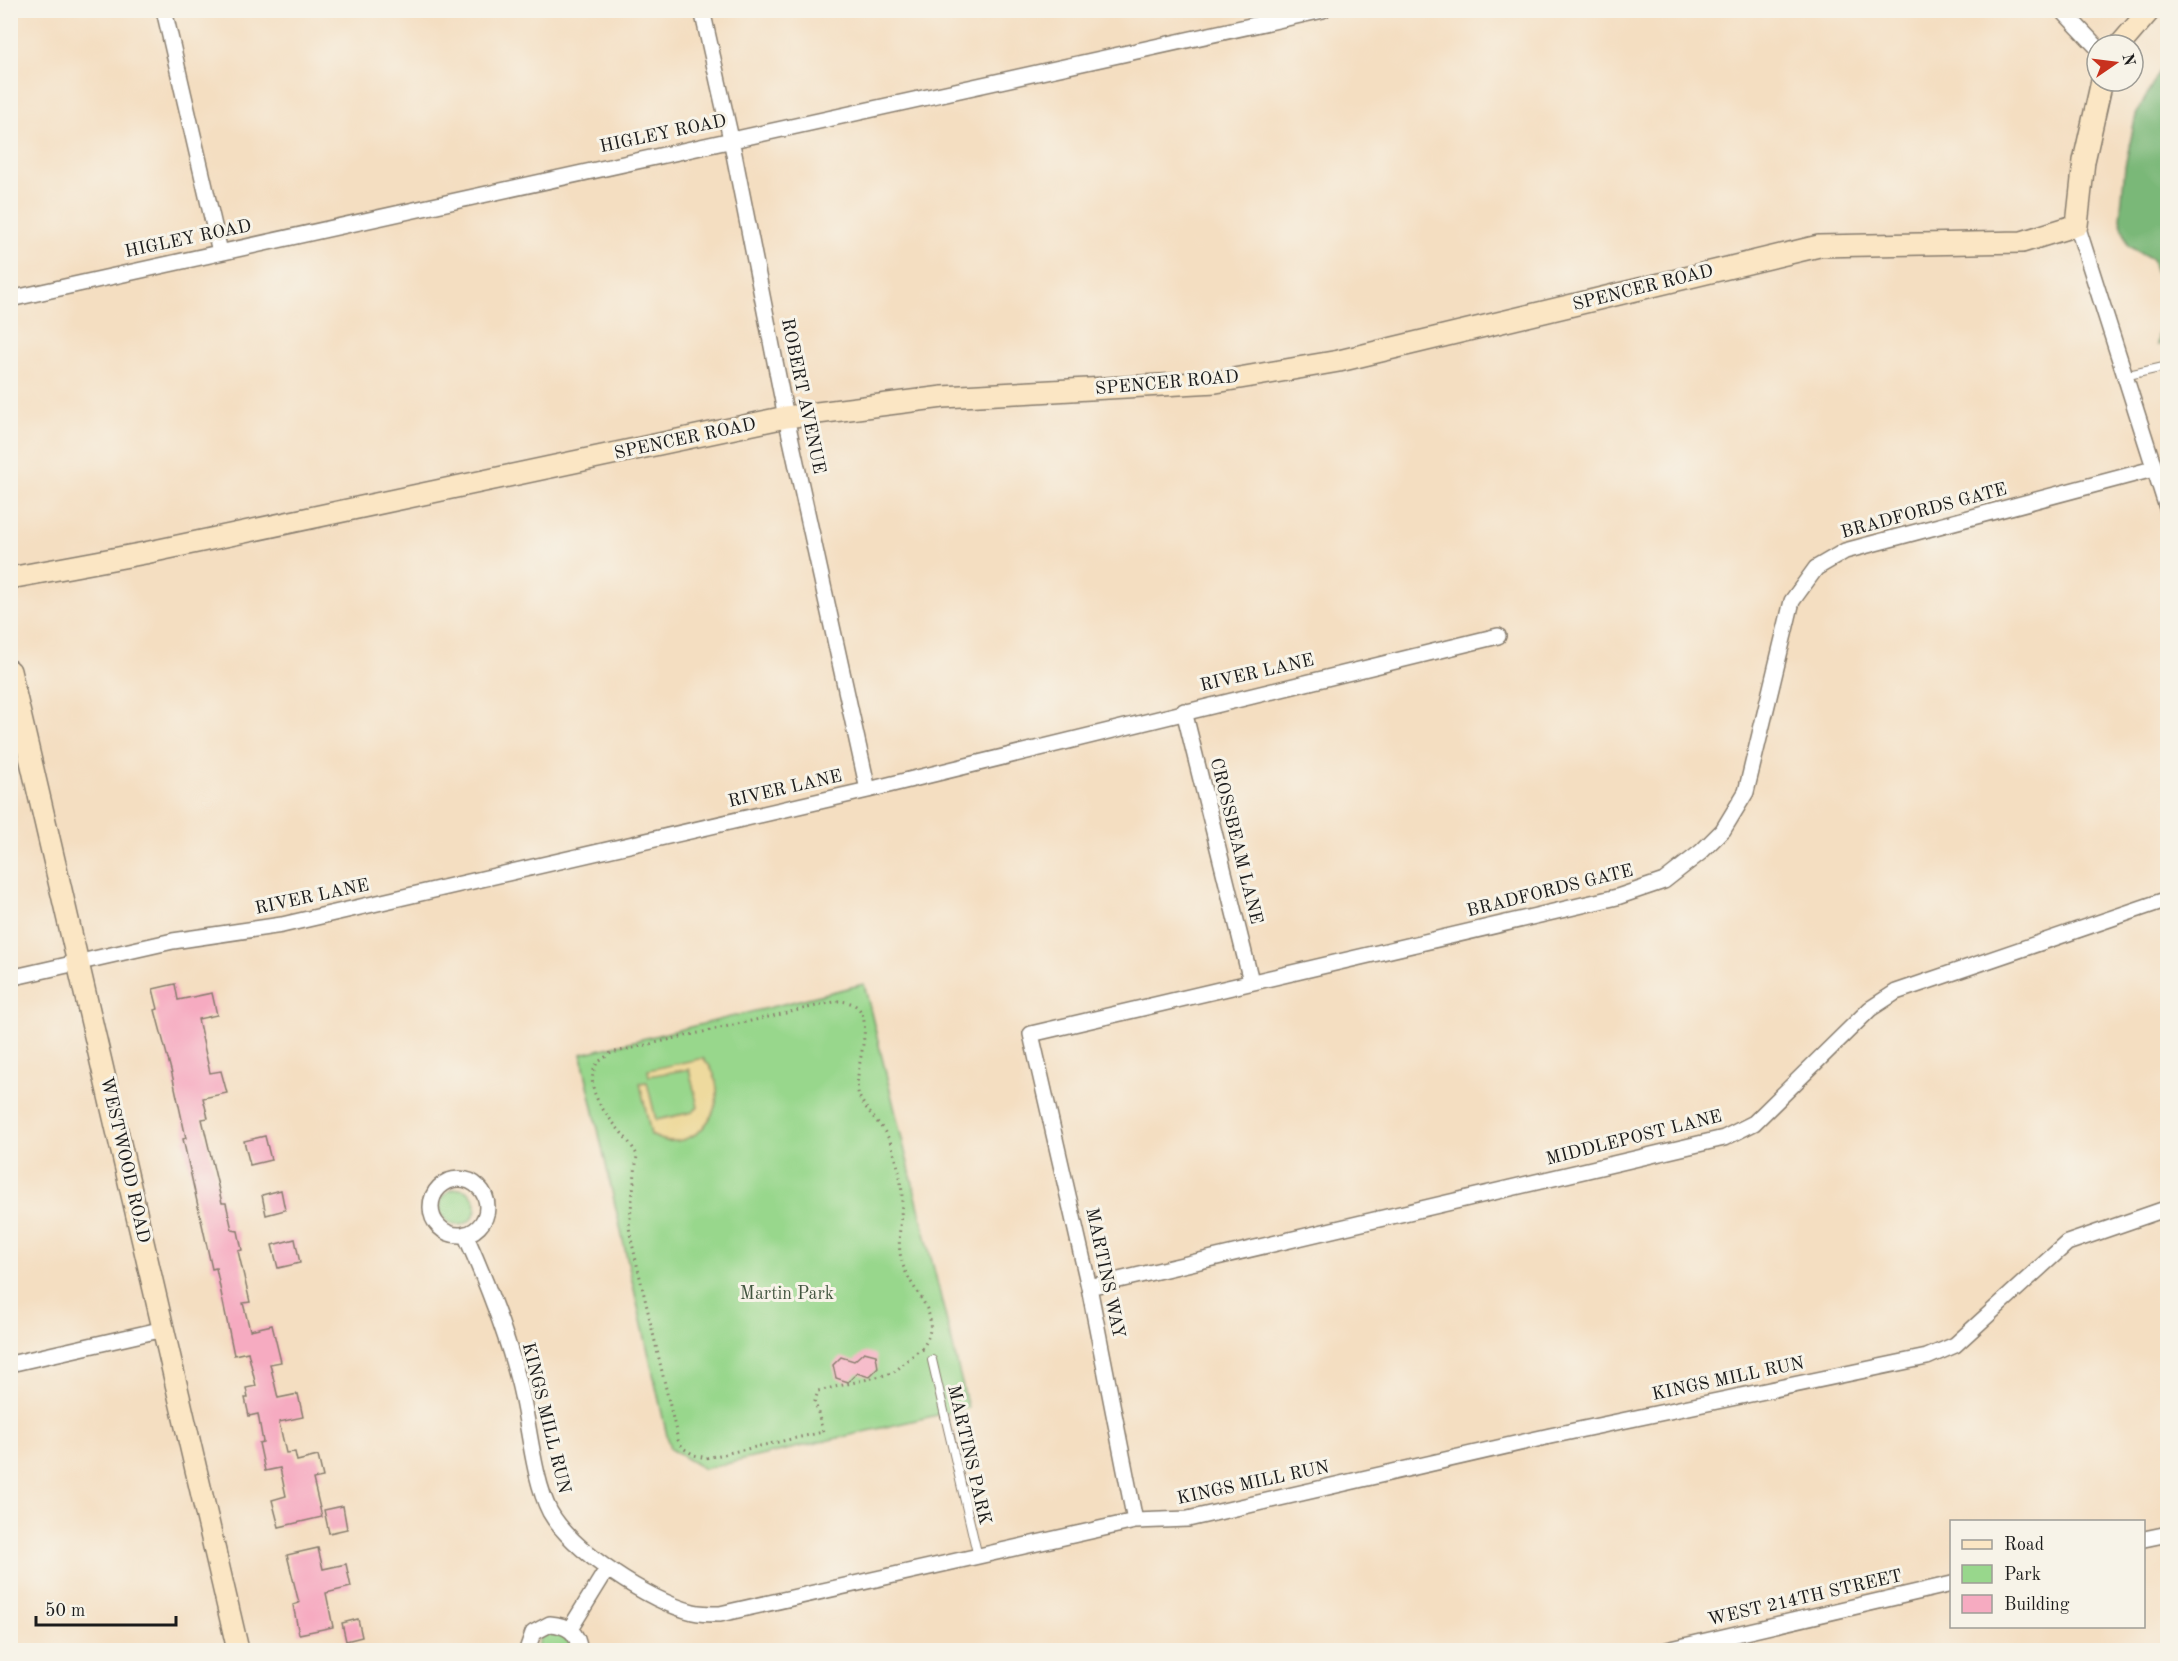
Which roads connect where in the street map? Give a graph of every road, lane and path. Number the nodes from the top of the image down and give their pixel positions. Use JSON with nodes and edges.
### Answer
{"nodes":[{"id":1,"x":164,"y":10,"type":"edge"},
{"id":2,"x":702,"y":10,"type":"edge"},
{"id":3,"x":1323,"y":10,"type":"edge"},
{"id":4,"x":2062,"y":10,"type":"edge"},
{"id":5,"x":2150,"y":10,"type":"edge"},
{"id":6,"x":2130,"y":33,"type":"edge"},
{"id":7,"x":2085,"y":34,"type":"edge"},
{"id":8,"x":2099,"y":93,"type":"edge"},
{"id":9,"x":731,"y":139,"type":"junction"},
{"id":10,"x":2077,"y":225,"type":"junction"},
{"id":11,"x":220,"y":252,"type":"junction"},
{"id":12,"x":10,"y":299,"type":"edge"},
{"id":13,"x":2168,"y":366,"type":"edge"},
{"id":14,"x":2124,"y":376,"type":"junction"},
{"id":15,"x":786,"y":417,"type":"junction"},
{"id":16,"x":2160,"y":468,"type":"edge"},
{"id":17,"x":2168,"y":511,"type":"edge"},
{"id":18,"x":10,"y":578,"type":"edge"},
{"id":19,"x":1498,"y":636,"type":"dead end"},
{"id":20,"x":10,"y":671,"type":"edge"},
{"id":21,"x":1184,"y":711,"type":"junction"},
{"id":22,"x":868,"y":790,"type":"junction"},
{"id":23,"x":2168,"y":899,"type":"edge"},
{"id":24,"x":78,"y":962,"type":"junction"},
{"id":25,"x":10,"y":978,"type":"edge"},
{"id":26,"x":1251,"y":981,"type":"junction"},
{"id":27,"x":1031,"y":1034,"type":"joint"},
{"id":28,"x":2168,"y":1208,"type":"edge"},
{"id":29,"x":465,"y":1234,"type":"dead end"},
{"id":30,"x":1089,"y":1287,"type":"junction"},
{"id":31,"x":164,"y":1329,"type":"junction"},
{"id":32,"x":932,"y":1347,"type":"dead end"},
{"id":33,"x":922,"y":1349,"type":"junction"},
{"id":34,"x":932,"y":1360,"type":"dead end"},
{"id":35,"x":10,"y":1364,"type":"edge"},
{"id":36,"x":1135,"y":1521,"type":"junction"},
{"id":37,"x":2168,"y":1534,"type":"edge"},
{"id":38,"x":2145,"y":1539,"type":"edge"},
{"id":39,"x":978,"y":1557,"type":"junction"},
{"id":40,"x":607,"y":1569,"type":"junction"},
{"id":41,"x":1950,"y":1584,"type":"edge"},
{"id":42,"x":570,"y":1629,"type":"junction"},
{"id":43,"x":238,"y":1650,"type":"edge"},
{"id":44,"x":527,"y":1650,"type":"edge"},
{"id":45,"x":579,"y":1650,"type":"edge"},
{"id":46,"x":1667,"y":1650,"type":"edge"}],
"edges":[{"from":1,"to":11,"type":"street"},
{"from":2,"to":9,"type":"street","name":"ROBERT AVENUE"},
{"from":3,"to":9,"type":"street","name":"HIGLEY ROAD"},
{"from":4,"to":7,"type":"street"},
{"from":5,"to":6,"type":"street"},
{"from":8,"to":10,"type":"street"},
{"from":9,"to":11,"type":"street","name":"HIGLEY ROAD"},
{"from":9,"to":15,"type":"street","name":"ROBERT AVENUE"},
{"from":10,"to":14,"type":"street"},
{"from":10,"to":15,"type":"street","name":"SPENCER ROAD"},
{"from":11,"to":12,"type":"street","name":"HIGLEY ROAD"},
{"from":13,"to":14,"type":"lane"},
{"from":14,"to":16,"type":"street"},
{"from":15,"to":18,"type":"street","name":"SPENCER ROAD"},
{"from":15,"to":22,"type":"street","name":"ROBERT AVENUE"},
{"from":16,"to":17,"type":"street"},
{"from":16,"to":26,"type":"street","name":"BRADFORDS GATE"},
{"from":19,"to":21,"type":"street","name":"RIVER LANE"},
{"from":20,"to":24,"type":"street","name":"WESTWOOD ROAD"},
{"from":21,"to":22,"type":"street","name":"RIVER LANE"},
{"from":21,"to":26,"type":"street","name":"CROSSBEAM LANE"},
{"from":22,"to":24,"type":"street","name":"RIVER LANE"},
{"from":23,"to":30,"type":"street","name":"MIDDLEPOST LANE"},
{"from":24,"to":25,"type":"street","name":"RIVER LANE"},
{"from":24,"to":31,"type":"street","name":"WESTWOOD ROAD"},
{"from":26,"to":27,"type":"street","name":"BRADFORDS GATE"},
{"from":27,"to":30,"type":"street","name":"MARTINS WAY"},
{"from":28,"to":36,"type":"street","name":"KINGS MILL RUN"},
{"from":29,"to":40,"type":"street","name":"KINGS MILL RUN"},
{"from":30,"to":36,"type":"street","name":"MARTINS WAY"},
{"from":31,"to":35,"type":"street"},
{"from":31,"to":43,"type":"street","name":"WESTWOOD ROAD"},
{"from":32,"to":33,"type":"path"},
{"from":33,"to":33,"type":"path"},
{"from":34,"to":39,"type":"lane","name":"MARTINS PARK"},
{"from":36,"to":39,"type":"street","name":"KINGS MILL RUN"},
{"from":37,"to":38,"type":"street"},
{"from":39,"to":40,"type":"street","name":"KINGS MILL RUN"},
{"from":40,"to":42,"type":"street"},
{"from":41,"to":46,"type":"street","name":"WEST 214TH STREET"},
{"from":42,"to":44,"type":"street"},
{"from":42,"to":45,"type":"street"}]}
